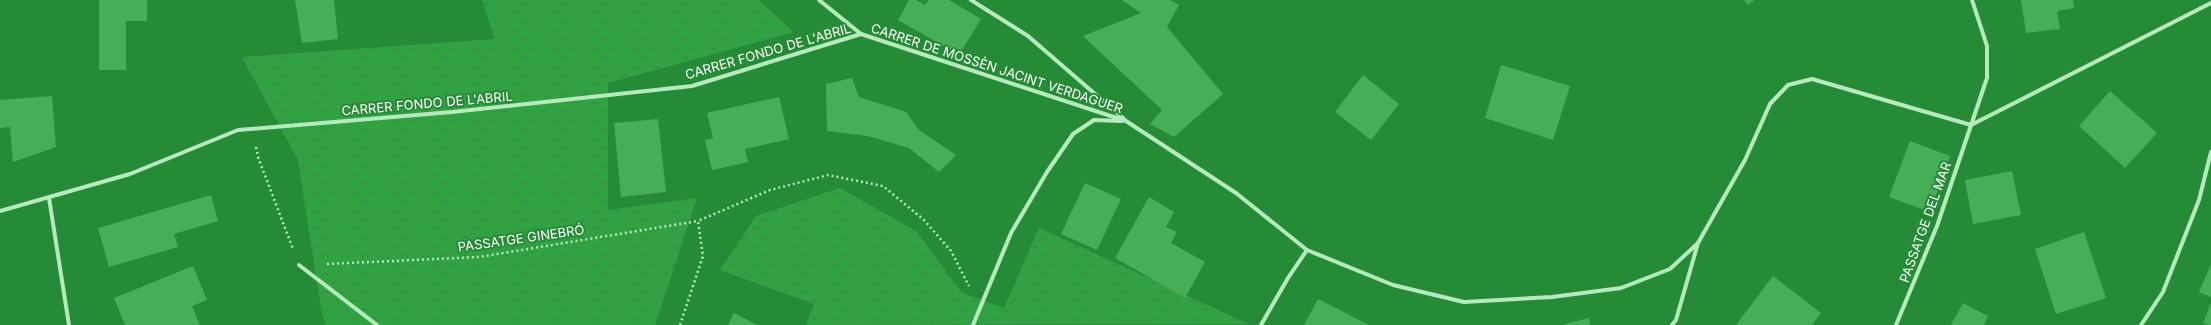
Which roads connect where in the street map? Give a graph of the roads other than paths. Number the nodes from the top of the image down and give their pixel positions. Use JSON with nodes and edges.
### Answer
{"nodes":[{"id":1,"x":819,"y":0,"type":"edge"},
{"id":2,"x":971,"y":0,"type":"edge"},
{"id":3,"x":1972,"y":0,"type":"edge"},
{"id":4,"x":2211,"y":4,"type":"edge"},
{"id":5,"x":861,"y":34,"type":"junction"},
{"id":6,"x":1126,"y":121,"type":"junction"},
{"id":7,"x":1971,"y":125,"type":"junction"},
{"id":8,"x":2211,"y":152,"type":"edge"},
{"id":9,"x":49,"y":198,"type":"junction"},
{"id":10,"x":0,"y":211,"type":"edge"},
{"id":11,"x":1698,"y":243,"type":"junction"},
{"id":12,"x":1307,"y":250,"type":"junction"},
{"id":13,"x":299,"y":265,"type":"road end"},
{"id":14,"x":69,"y":325,"type":"edge"},
{"id":15,"x":377,"y":325,"type":"edge"},
{"id":16,"x":974,"y":325,"type":"edge"},
{"id":17,"x":1261,"y":325,"type":"edge"},
{"id":18,"x":1672,"y":325,"type":"edge"},
{"id":19,"x":1896,"y":325,"type":"edge"},
{"id":20,"x":2141,"y":325,"type":"edge"}],
"edges":[{"from":1,"to":5,"type":"street","name":"CARRER DE MOSSÈN JACINT VERDAGUER"},
{"from":2,"to":6,"type":"street"},
{"from":3,"to":7,"type":"street","name":"PASSATGE DEL MAR"},
{"from":4,"to":7,"type":"street"},
{"from":5,"to":6,"type":"street","name":"CARRER DE MOSSÈN JACINT VERDAGUER"},
{"from":5,"to":9,"type":"street","name":"CARRER FONDO DE L'ABRIL"},
{"from":6,"to":12,"type":"street","name":"CARRER DE MOSSÈN JACINT VERDAGUER"},
{"from":6,"to":16,"type":"street"},
{"from":7,"to":11,"type":"street","name":"CARRER DE MOSSÈN JACINT VERDAGUER"},
{"from":7,"to":19,"type":"street","name":"PASSATGE DEL MAR"},
{"from":8,"to":20,"type":"street"},
{"from":9,"to":10,"type":"street","name":"CARRER FONDO DE L'ABRIL"},
{"from":9,"to":14,"type":"street"},
{"from":11,"to":12,"type":"street","name":"CARRER DE MOSSÈN JACINT VERDAGUER"},
{"from":11,"to":18,"type":"street"},
{"from":12,"to":17,"type":"street"},
{"from":13,"to":15,"type":"street"}]}
